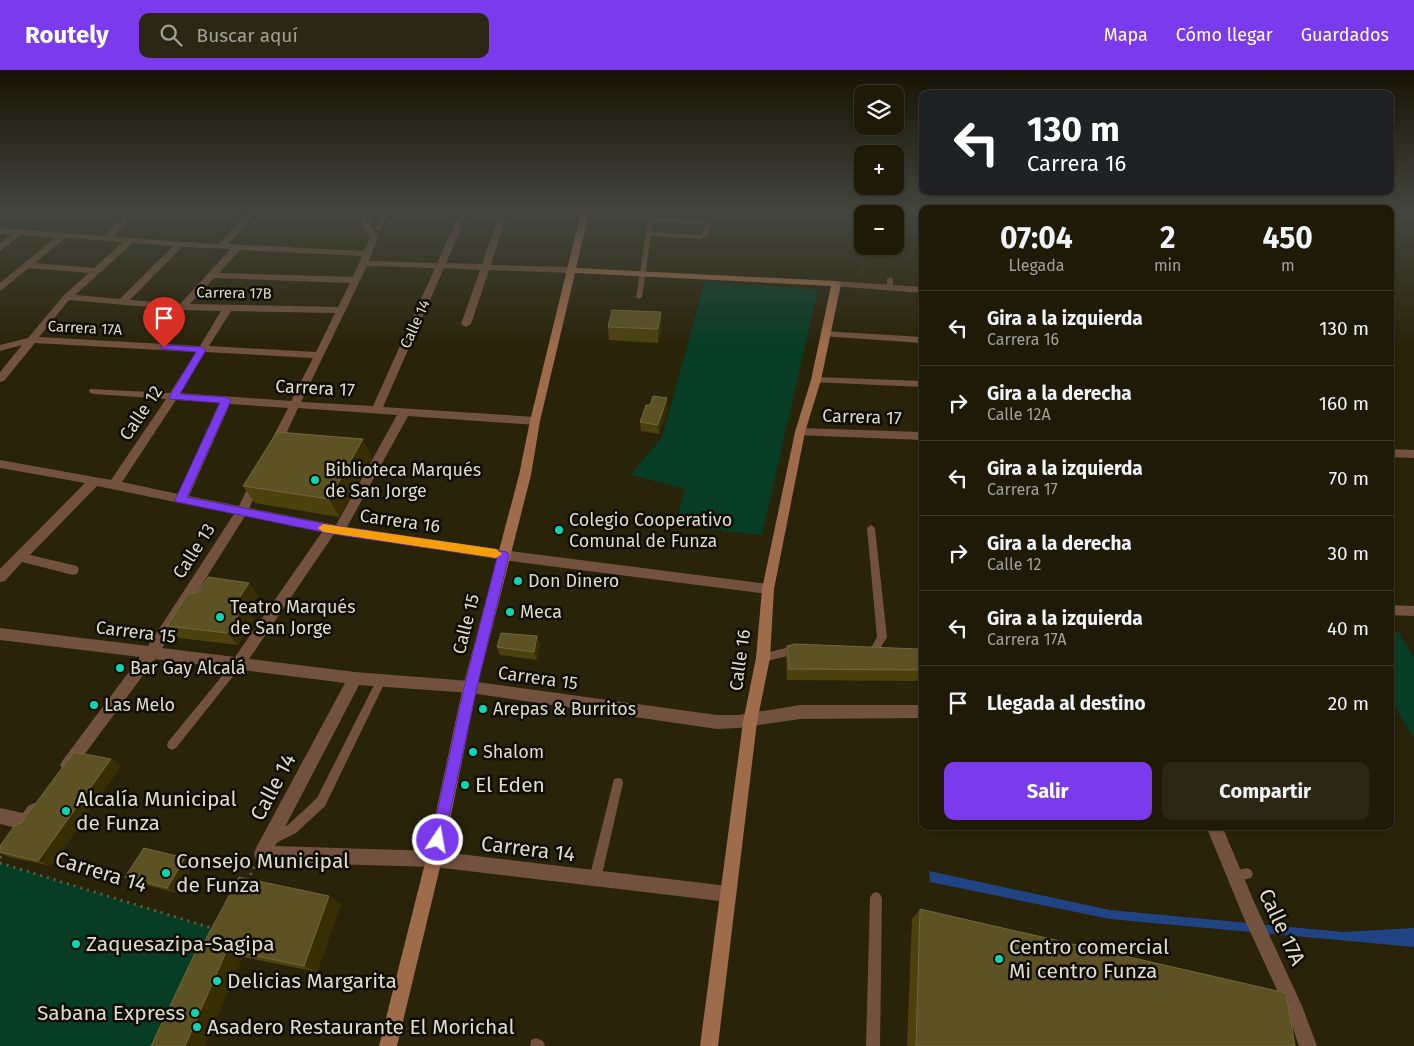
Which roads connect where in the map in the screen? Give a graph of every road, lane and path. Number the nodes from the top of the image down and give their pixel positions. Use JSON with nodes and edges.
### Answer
{"nodes":[{"id":1,"x":37,"y":258,"type":"edge"},
{"id":2,"x":112,"y":258,"type":"edge"},
{"id":3,"x":166,"y":258,"type":"edge"},
{"id":4,"x":228,"y":258,"type":"edge"},
{"id":5,"x":350,"y":258,"type":"edge"},
{"id":6,"x":444,"y":258,"type":"edge"},
{"id":7,"x":489,"y":258,"type":"edge"},
{"id":8,"x":575,"y":258,"type":"edge"},
{"id":9,"x":644,"y":258,"type":"edge"},
{"id":10,"x":862,"y":258,"type":"edge"},
{"id":11,"x":365,"y":259,"type":"junction"},
{"id":12,"x":28,"y":265,"type":"junction"},
{"id":13,"x":441,"y":265,"type":"junction"},
{"id":14,"x":486,"y":268,"type":"junction"},
{"id":15,"x":572,"y":270,"type":"junction"},
{"id":16,"x":97,"y":271,"type":"junction"},
{"id":17,"x":642,"y":273,"type":"junction"},
{"id":18,"x":211,"y":275,"type":"junction"},
{"id":19,"x":862,"y":277,"type":"dead end"},
{"id":20,"x":354,"y":280,"type":"junction"},
{"id":21,"x":836,"y":284,"type":"junction"},
{"id":22,"x":0,"y":288,"type":"edge"},
{"id":23,"x":919,"y":289,"type":"edge"},
{"id":24,"x":67,"y":297,"type":"junction"},
{"id":25,"x":640,"y":297,"type":"dead end"},
{"id":26,"x":122,"y":302,"type":"junction"},
{"id":27,"x":182,"y":307,"type":"junction"},
{"id":28,"x":227,"y":309,"type":"junction"},
{"id":29,"x":341,"y":310,"type":"junction"},
{"id":30,"x":466,"y":324,"type":"dead end"},
{"id":31,"x":824,"y":334,"type":"junction"},
{"id":32,"x":32,"y":340,"type":"junction"},
{"id":33,"x":919,"y":340,"type":"edge"},
{"id":34,"x":0,"y":348,"type":"edge"},
{"id":35,"x":202,"y":350,"type":"junction"},
{"id":36,"x":319,"y":355,"type":"junction"},
{"id":37,"x":0,"y":379,"type":"edge"},
{"id":38,"x":816,"y":380,"type":"junction"},
{"id":39,"x":919,"y":384,"type":"edge"},
{"id":40,"x":94,"y":392,"type":"dead end"},
{"id":41,"x":174,"y":397,"type":"junction"},
{"id":42,"x":226,"y":400,"type":"junction"},
{"id":43,"x":296,"y":404,"type":"junction"},
{"id":44,"x":377,"y":409,"type":"junction"},
{"id":45,"x":405,"y":411,"type":"junction"},
{"id":46,"x":535,"y":421,"type":"junction"},
{"id":47,"x":800,"y":432,"type":"junction"},
{"id":48,"x":919,"y":436,"type":"edge"},
{"id":49,"x":271,"y":453,"type":"edge"},
{"id":50,"x":1394,"y":453,"type":"edge"},
{"id":51,"x":1414,"y":454,"type":"edge"},
{"id":52,"x":0,"y":464,"type":"edge"},
{"id":53,"x":262,"y":470,"type":"edge"},
{"id":54,"x":95,"y":481,"type":"junction"},
{"id":55,"x":114,"y":485,"type":"junction"},
{"id":56,"x":181,"y":500,"type":"junction"},
{"id":57,"x":242,"y":511,"type":"junction"},
{"id":58,"x":871,"y":528,"type":"dead end"},
{"id":59,"x":335,"y":530,"type":"junction"},
{"id":60,"x":503,"y":555,"type":"junction"},
{"id":61,"x":20,"y":557,"type":"junction"},
{"id":62,"x":73,"y":570,"type":"dead end"},
{"id":63,"x":0,"y":577,"type":"edge"},
{"id":64,"x":768,"y":589,"type":"junction"},
{"id":65,"x":1394,"y":610,"type":"edge"},
{"id":66,"x":1414,"y":611,"type":"edge"},
{"id":67,"x":0,"y":634,"type":"edge"},
{"id":68,"x":803,"y":650,"type":"edge"},
{"id":69,"x":861,"y":653,"type":"edge"},
{"id":70,"x":151,"y":654,"type":"junction"},
{"id":71,"x":763,"y":658,"type":"junction"},
{"id":72,"x":239,"y":662,"type":"junction"},
{"id":73,"x":355,"y":678,"type":"junction"},
{"id":74,"x":381,"y":680,"type":"junction"},
{"id":75,"x":470,"y":687,"type":"junction"},
{"id":76,"x":919,"y":712,"type":"edge"},
{"id":77,"x":750,"y":722,"type":"junction"},
{"id":78,"x":172,"y":745,"type":"dead end"},
{"id":79,"x":62,"y":774,"type":"edge"},
{"id":80,"x":618,"y":783,"type":"dead end"},
{"id":81,"x":44,"y":798,"type":"edge"},
{"id":82,"x":0,"y":816,"type":"edge"},
{"id":83,"x":1216,"y":830,"type":"edge"},
{"id":84,"x":10,"y":844,"type":"edge"},
{"id":85,"x":265,"y":847,"type":"junction"},
{"id":86,"x":0,"y":858,"type":"edge"},
{"id":87,"x":434,"y":859,"type":"junction"},
{"id":88,"x":0,"y":862,"type":"edge"},
{"id":89,"x":595,"y":879,"type":"junction"},
{"id":90,"x":242,"y":888,"type":"edge"},
{"id":91,"x":728,"y":894,"type":"junction"},
{"id":92,"x":876,"y":898,"type":"dead end"},
{"id":93,"x":214,"y":938,"type":"edge"},
{"id":94,"x":388,"y":1046,"type":"edge"},
{"id":95,"x":709,"y":1046,"type":"edge"},
{"id":96,"x":873,"y":1046,"type":"edge"},
{"id":97,"x":1308,"y":1046,"type":"edge"}],
"edges":[{"from":1,"to":12,"type":"street"},
{"from":2,"to":16,"type":"street"},
{"from":3,"to":26,"type":"street"},
{"from":4,"to":18,"type":"street"},
{"from":5,"to":11,"type":"street"},
{"from":6,"to":13,"type":"street","name":"Calle 14"},
{"from":7,"to":14,"type":"street"},
{"from":8,"to":15,"type":"street","name":"Calle 15"},
{"from":9,"to":17,"type":"lane"},
{"from":10,"to":19,"type":"path"},
{"from":11,"to":13,"type":"street"},
{"from":11,"to":20,"type":"street"},
{"from":12,"to":16,"type":"street"},
{"from":12,"to":22,"type":"street"},
{"from":13,"to":14,"type":"street"},
{"from":13,"to":44,"type":"street","name":"Calle 14"},
{"from":14,"to":15,"type":"street"},
{"from":14,"to":30,"type":"street"},
{"from":15,"to":17,"type":"street"},
{"from":15,"to":46,"type":"street","name":"Calle 15"},
{"from":16,"to":24,"type":"street"},
{"from":17,"to":21,"type":"street"},
{"from":17,"to":25,"type":"lane"},
{"from":18,"to":20,"type":"street"},
{"from":18,"to":27,"type":"street"},
{"from":20,"to":29,"type":"street"},
{"from":21,"to":23,"type":"street"},
{"from":21,"to":31,"type":"street","name":"Calle 16"},
{"from":24,"to":26,"type":"street","name":"Carrera 17B"},
{"from":24,"to":32,"type":"street"},
{"from":26,"to":27,"type":"street","name":"Carrera 17B"},
{"from":27,"to":28,"type":"street","name":"Carrera 17B"},
{"from":28,"to":29,"type":"street","name":"Carrera 17B"},
{"from":28,"to":35,"type":"street","name":"Calle 12"},
{"from":29,"to":36,"type":"street"},
{"from":31,"to":33,"type":"street"},
{"from":31,"to":38,"type":"street","name":"Calle 16"},
{"from":32,"to":34,"type":"street","name":"Carrera 17A"},
{"from":32,"to":35,"type":"street","name":"Carrera 17A"},
{"from":32,"to":37,"type":"street"},
{"from":35,"to":36,"type":"street","name":"Carrera 17A"},
{"from":35,"to":41,"type":"street","name":"Calle 12"},
{"from":36,"to":43,"type":"street"},
{"from":38,"to":39,"type":"street"},
{"from":38,"to":47,"type":"street","name":"Calle 16"},
{"from":40,"to":41,"type":"street","name":"Carrera 17"},
{"from":41,"to":42,"type":"street","name":"Carrera 17"},
{"from":41,"to":55,"type":"street","name":"Calle 12"},
{"from":42,"to":43,"type":"street","name":"Carrera 17"},
{"from":42,"to":56,"type":"street"},
{"from":43,"to":44,"type":"street","name":"Carrera 17"},
{"from":43,"to":49,"type":"street"},
{"from":44,"to":45,"type":"street","name":"Carrera 17"},
{"from":45,"to":46,"type":"street","name":"Carrera 17"},
{"from":45,"to":59,"type":"street"},
{"from":46,"to":60,"type":"street","name":"Calle 15"},
{"from":47,"to":48,"type":"street","name":"Carrera 17"},
{"from":47,"to":64,"type":"street","name":"Calle 16"},
{"from":50,"to":51,"type":"street"},
{"from":52,"to":54,"type":"street","name":"Carrera 16"},
{"from":53,"to":57,"type":"street","name":"Calle 13"},
{"from":54,"to":55,"type":"street","name":"Carrera 16"},
{"from":54,"to":61,"type":"street"},
{"from":55,"to":56,"type":"street","name":"Carrera 16"},
{"from":56,"to":57,"type":"street","name":"Carrera 16"},
{"from":57,"to":59,"type":"street","name":"Carrera 16"},
{"from":57,"to":70,"type":"street","name":"Calle 13"},
{"from":58,"to":69,"type":"lane"},
{"from":59,"to":60,"type":"street","name":"Carrera 16"},
{"from":59,"to":72,"type":"street"},
{"from":60,"to":64,"type":"street","name":"Carrera 16"},
{"from":60,"to":75,"type":"street","name":"Calle 15"},
{"from":61,"to":62,"type":"street"},
{"from":61,"to":63,"type":"street"},
{"from":64,"to":71,"type":"street","name":"Calle 16"},
{"from":65,"to":66,"type":"street"},
{"from":67,"to":70,"type":"street","name":"Carrera 15"},
{"from":68,"to":71,"type":"lane"},
{"from":70,"to":72,"type":"street","name":"Carrera 15"},
{"from":70,"to":79,"type":"street","name":"Calle 13"},
{"from":71,"to":77,"type":"street","name":"Calle 16"},
{"from":72,"to":73,"type":"street","name":"Carrera 15"},
{"from":72,"to":78,"type":"lane"},
{"from":73,"to":74,"type":"street","name":"Carrera 15"},
{"from":73,"to":85,"type":"street","name":"Calle 14"},
{"from":74,"to":75,"type":"street","name":"Carrera 15"},
{"from":74,"to":85,"type":"lane"},
{"from":75,"to":77,"type":"street","name":"Carrera 15"},
{"from":75,"to":87,"type":"street","name":"Calle 15"},
{"from":76,"to":77,"type":"street","name":"Carrera 15"},
{"from":77,"to":91,"type":"street","name":"Calle 16"},
{"from":80,"to":89,"type":"lane"},
{"from":81,"to":82,"type":"street"},
{"from":83,"to":97,"type":"street","name":"Calle 17A"},
{"from":84,"to":86,"type":"path"},
{"from":85,"to":87,"type":"street","name":"Carrera 14"},
{"from":85,"to":90,"type":"path"},
{"from":87,"to":89,"type":"street","name":"Carrera 14"},
{"from":87,"to":94,"type":"street","name":"Calle 15"},
{"from":88,"to":93,"type":"path","name":"Carrera 14"},
{"from":89,"to":91,"type":"street","name":"Carrera 14"},
{"from":91,"to":95,"type":"street","name":"Calle 16"},
{"from":92,"to":96,"type":"lane"}]}
